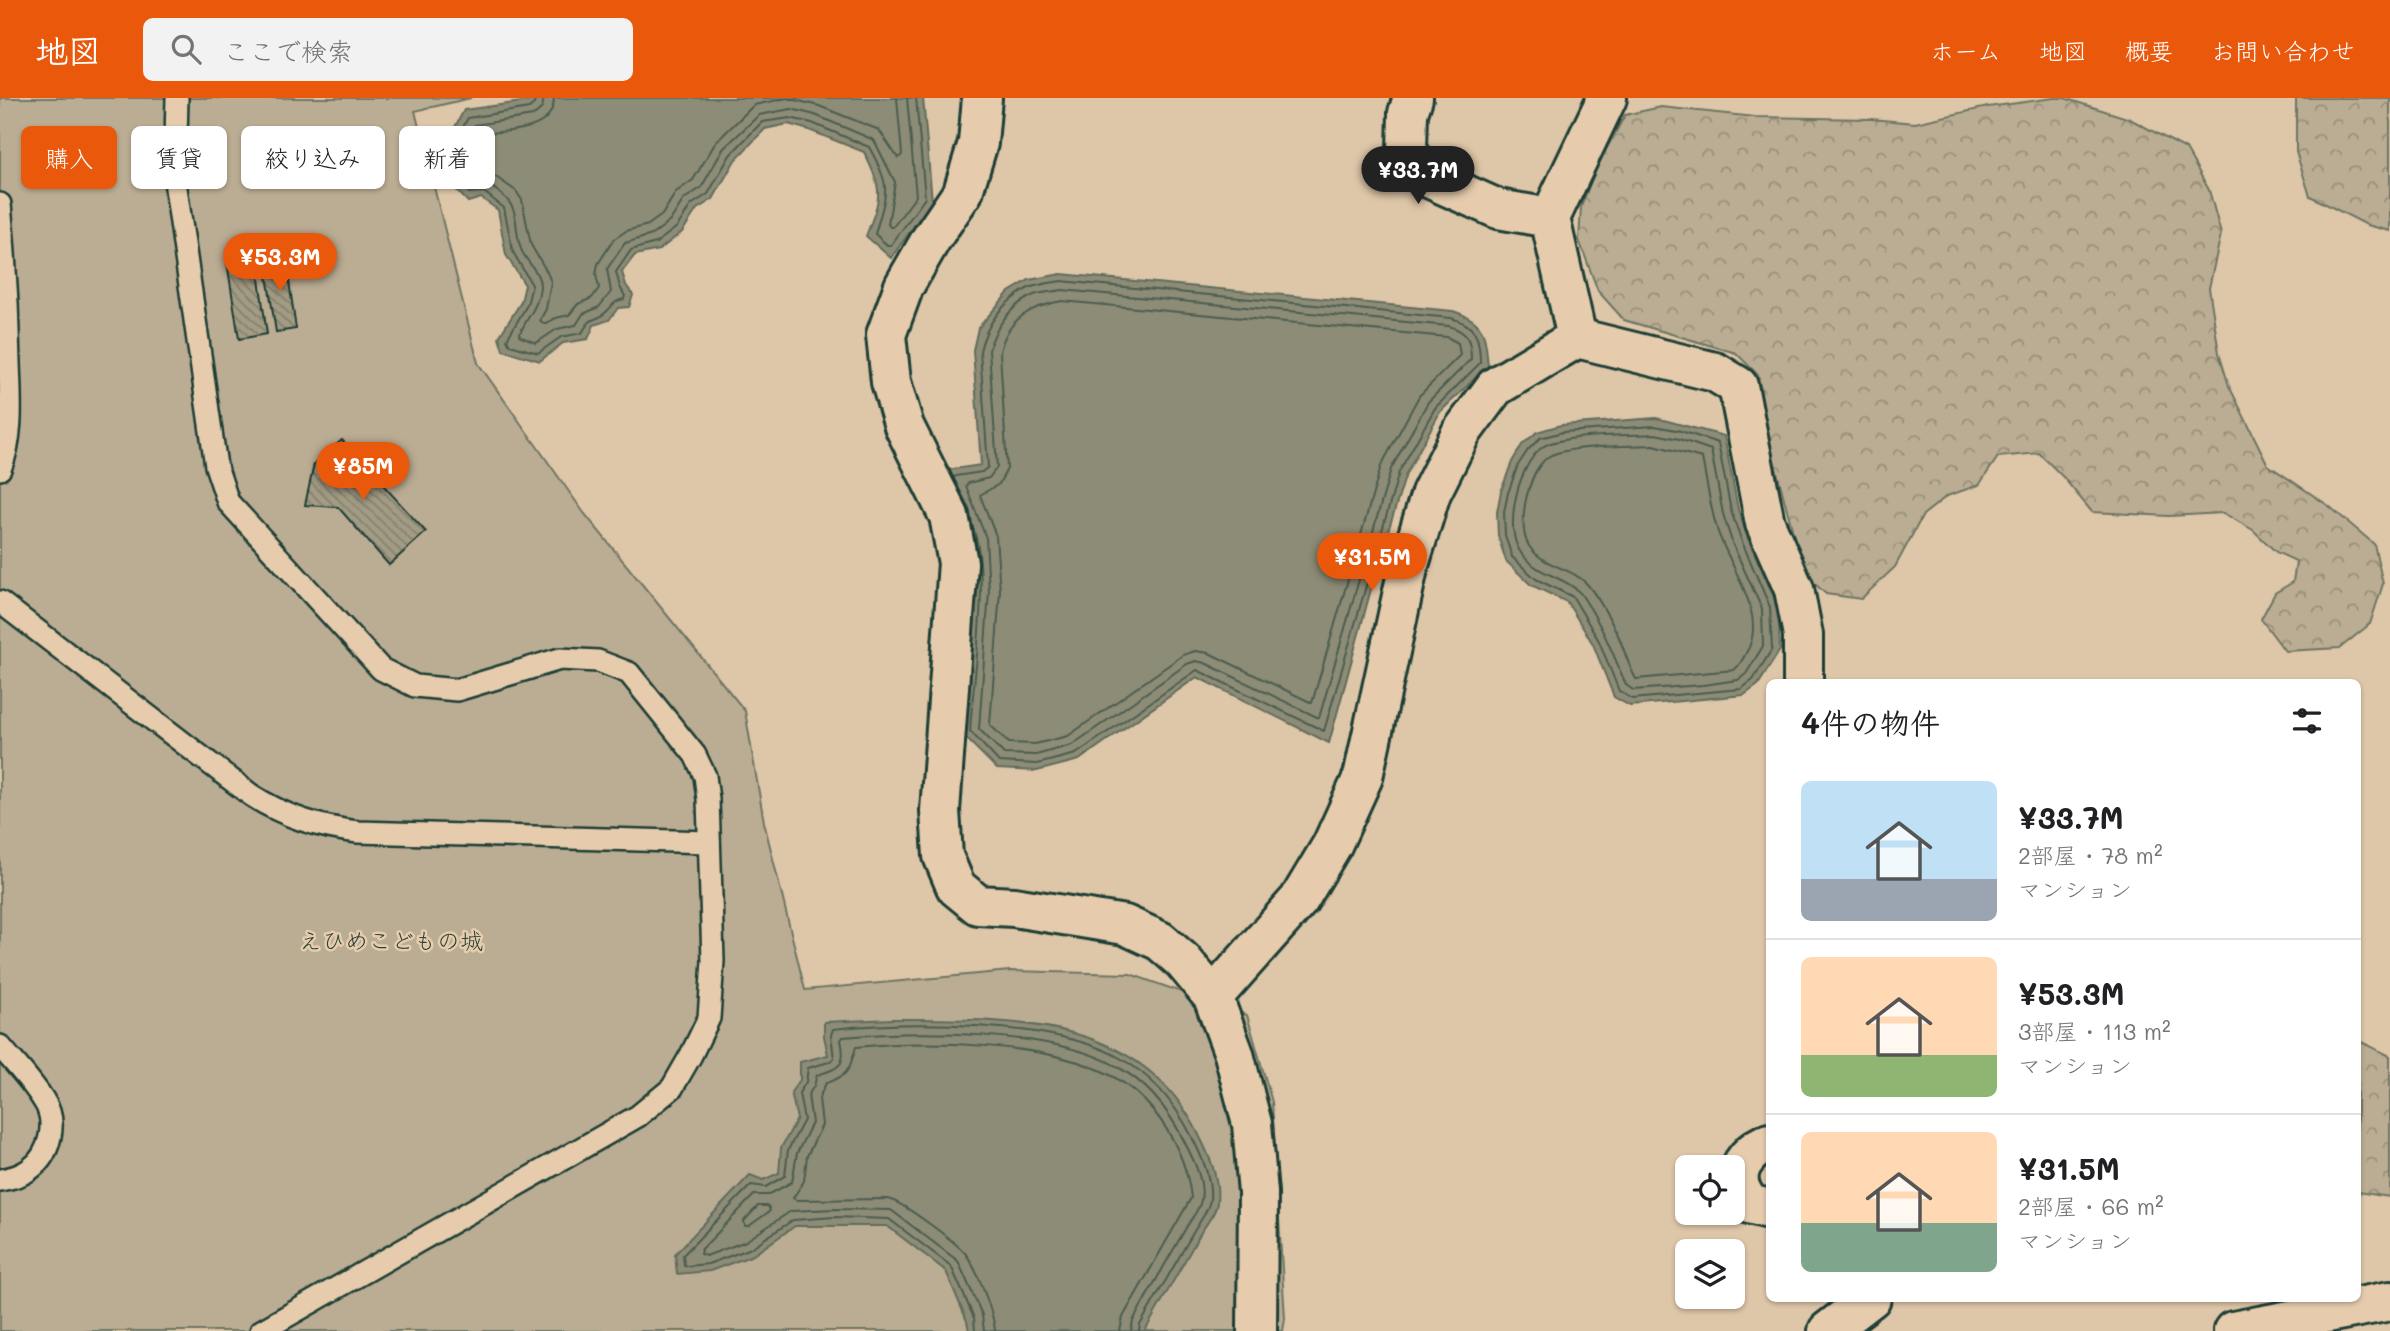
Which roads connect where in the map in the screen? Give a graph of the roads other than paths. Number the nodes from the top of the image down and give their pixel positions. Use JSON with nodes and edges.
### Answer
{"nodes":[{"id":1,"x":177,"y":98,"type":"edge"},
{"id":2,"x":982,"y":98,"type":"edge"},
{"id":3,"x":1413,"y":98,"type":"edge"},
{"id":4,"x":1607,"y":98,"type":"edge"},
{"id":5,"x":0,"y":204,"type":"edge"},
{"id":6,"x":1550,"y":218,"type":"junction"},
{"id":7,"x":1577,"y":338,"type":"junction"},
{"id":8,"x":0,"y":470,"type":"edge"},
{"id":9,"x":0,"y":602,"type":"edge"},
{"id":10,"x":1803,"y":679,"type":"edge"},
{"id":11,"x":709,"y":842,"type":"junction"},
{"id":12,"x":1213,"y":997,"type":"junction"},
{"id":13,"x":0,"y":1046,"type":"edge"},
{"id":14,"x":1766,"y":1144,"type":"edge"},
{"id":15,"x":0,"y":1180,"type":"edge"},
{"id":16,"x":1766,"y":1208,"type":"edge"},
{"id":17,"x":2390,"y":1301,"type":"edge"},
{"id":18,"x":1866,"y":1302,"type":"edge"},
{"id":19,"x":261,"y":1331,"type":"edge"},
{"id":20,"x":1257,"y":1331,"type":"edge"},
{"id":21,"x":1828,"y":1331,"type":"edge"},
{"id":22,"x":2233,"y":1331,"type":"edge"}],
"edges":[{"from":1,"to":11,"type":"lane"},
{"from":2,"to":12,"type":"street"},
{"from":3,"to":6,"type":"street"},
{"from":4,"to":6,"type":"street"},
{"from":5,"to":8,"type":"lane"},
{"from":6,"to":7,"type":"street"},
{"from":7,"to":10,"type":"street"},
{"from":7,"to":12,"type":"street"},
{"from":9,"to":11,"type":"lane"},
{"from":11,"to":19,"type":"lane"},
{"from":12,"to":20,"type":"street"},
{"from":13,"to":15,"type":"lane"},
{"from":14,"to":16,"type":"street"},
{"from":17,"to":22,"type":"street"},
{"from":18,"to":21,"type":"street"}]}
